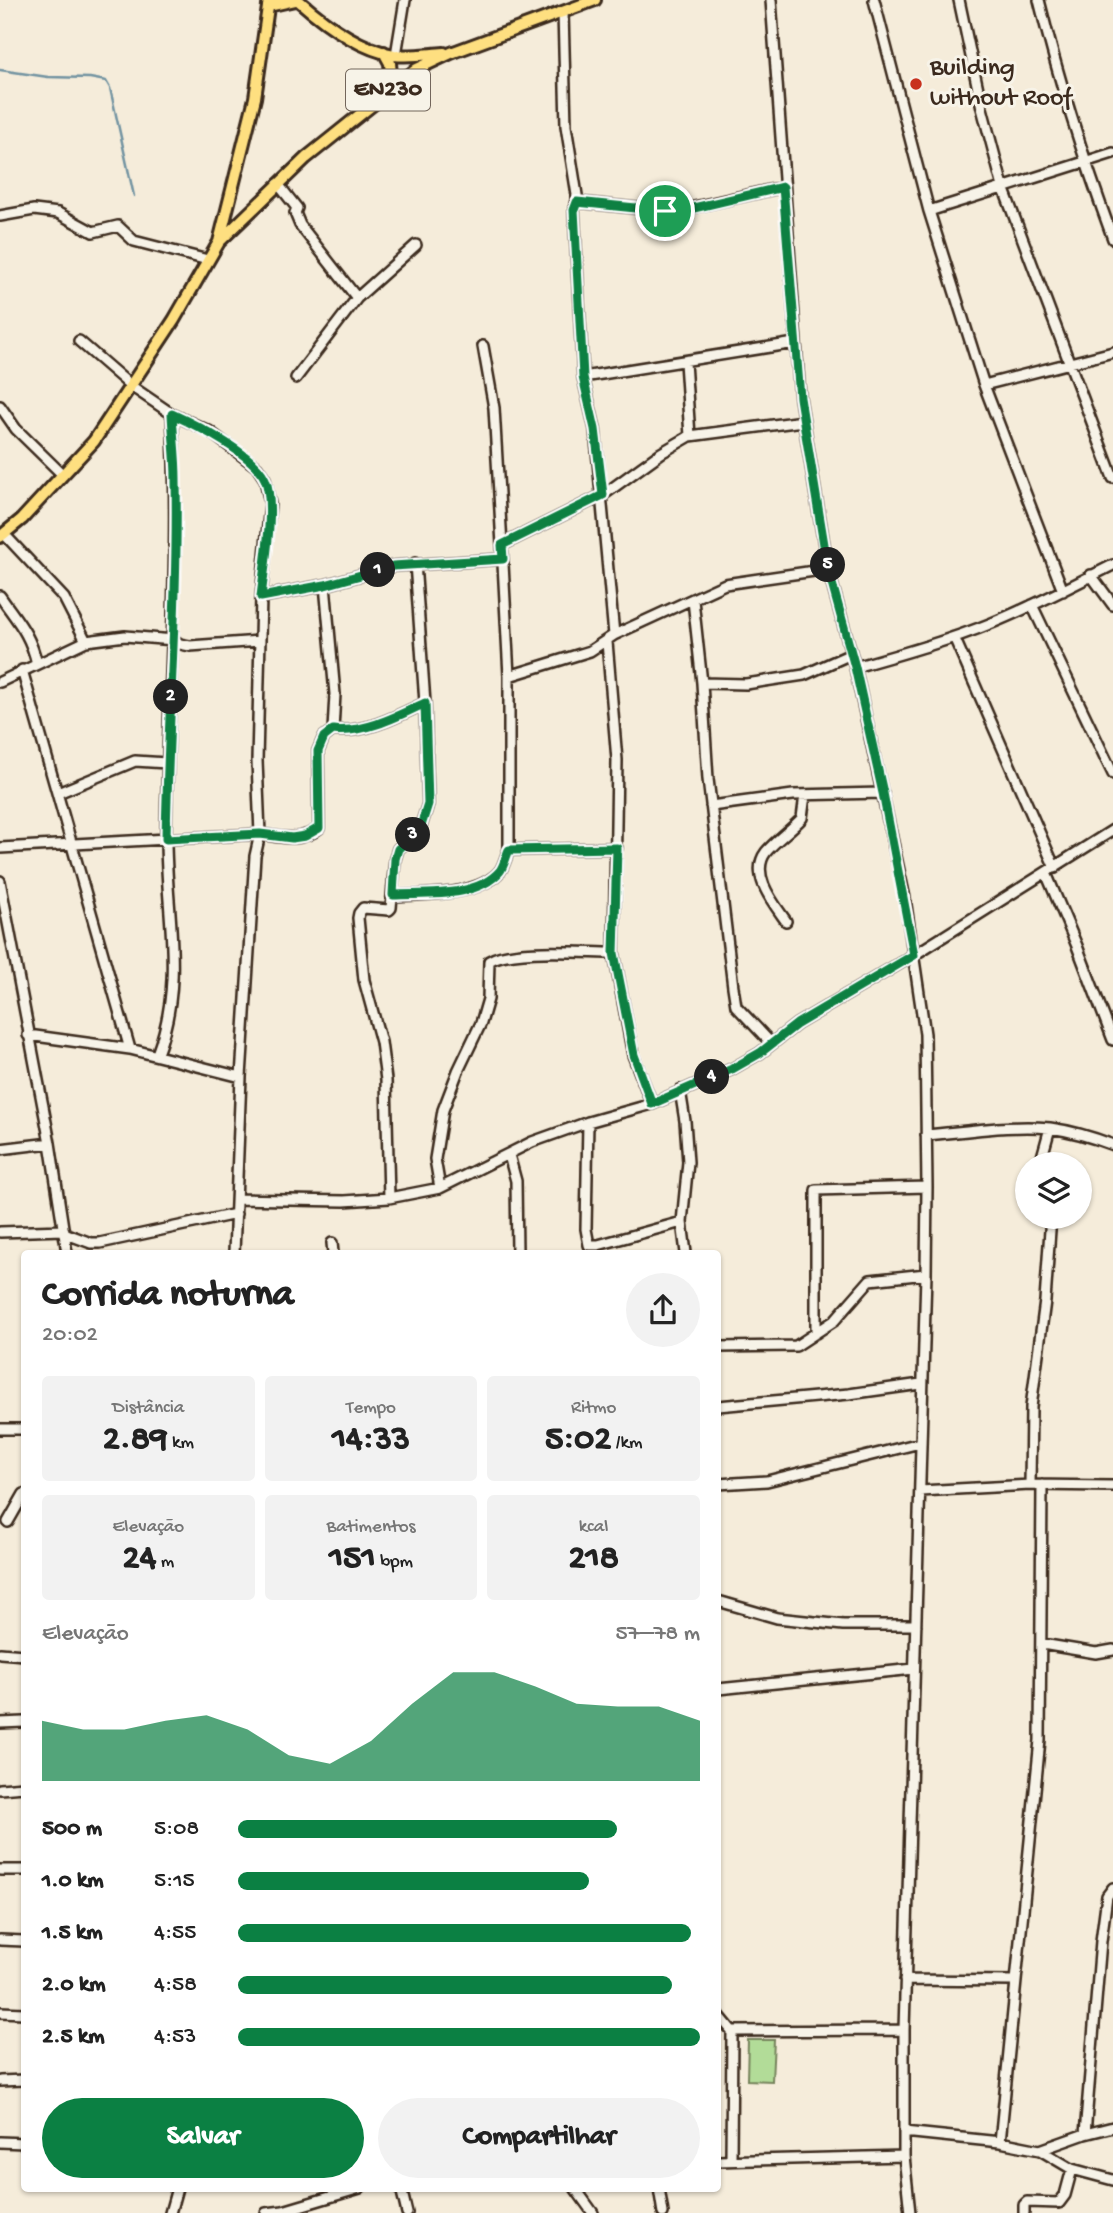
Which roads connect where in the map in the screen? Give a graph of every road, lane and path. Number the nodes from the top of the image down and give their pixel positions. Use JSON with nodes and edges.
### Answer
{"nodes":[{"id":1,"x":296,"y":0,"type":"edge"},
{"id":2,"x":405,"y":0,"type":"edge"},
{"id":3,"x":595,"y":0,"type":"edge"},
{"id":4,"x":771,"y":0,"type":"edge"},
{"id":5,"x":874,"y":0,"type":"edge"},
{"id":6,"x":959,"y":0,"type":"edge"},
{"id":7,"x":1039,"y":0,"type":"edge"},
{"id":8,"x":269,"y":3,"type":"edge"},
{"id":9,"x":563,"y":12,"type":"junction"},
{"id":10,"x":384,"y":52,"type":"junction"},
{"id":11,"x":451,"y":52,"type":"junction"},
{"id":12,"x":396,"y":55,"type":"junction"},
{"id":13,"x":392,"y":87,"type":"junction"},
{"id":14,"x":1113,"y":153,"type":"edge"},
{"id":15,"x":1085,"y":162,"type":"junction"},
{"id":16,"x":278,"y":184,"type":"junction"},
{"id":17,"x":783,"y":187,"type":"junction"},
{"id":18,"x":1003,"y":187,"type":"junction"},
{"id":19,"x":230,"y":201,"type":"junction"},
{"id":20,"x":577,"y":202,"type":"junction"},
{"id":21,"x":929,"y":211,"type":"junction"},
{"id":22,"x":251,"y":212,"type":"junction"},
{"id":23,"x":0,"y":216,"type":"edge"},
{"id":24,"x":1113,"y":239,"type":"edge"},
{"id":25,"x":219,"y":242,"type":"junction"},
{"id":26,"x":416,"y":245,"type":"dead end"},
{"id":27,"x":208,"y":260,"type":"junction"},
{"id":28,"x":357,"y":298,"type":"junction"},
{"id":29,"x":79,"y":341,"type":"dead end"},
{"id":30,"x":795,"y":343,"type":"junction"},
{"id":31,"x":483,"y":346,"type":"dead end"},
{"id":32,"x":1113,"y":352,"type":"edge"},
{"id":33,"x":685,"y":362,"type":"junction"},
{"id":34,"x":1070,"y":363,"type":"junction"},
{"id":35,"x":583,"y":377,"type":"junction"},
{"id":36,"x":296,"y":378,"type":"dead end"},
{"id":37,"x":984,"y":385,"type":"junction"},
{"id":38,"x":131,"y":386,"type":"junction"},
{"id":39,"x":0,"y":406,"type":"edge"},
{"id":40,"x":172,"y":414,"type":"junction"},
{"id":41,"x":803,"y":421,"type":"junction"},
{"id":42,"x":690,"y":436,"type":"junction"},
{"id":43,"x":63,"y":475,"type":"junction"},
{"id":44,"x":1113,"y":478,"type":"edge"},
{"id":45,"x":603,"y":495,"type":"junction"},
{"id":46,"x":2,"y":536,"type":"edge"},
{"id":47,"x":502,"y":545,"type":"junction"},
{"id":48,"x":503,"y":559,"type":"junction"},
{"id":49,"x":415,"y":563,"type":"junction"},
{"id":50,"x":1113,"y":565,"type":"edge"},
{"id":51,"x":828,"y":569,"type":"junction"},
{"id":52,"x":1091,"y":575,"type":"junction"},
{"id":53,"x":325,"y":585,"type":"junction"},
{"id":54,"x":1063,"y":591,"type":"junction"},
{"id":55,"x":0,"y":596,"type":"edge"},
{"id":56,"x":261,"y":597,"type":"junction"},
{"id":57,"x":693,"y":600,"type":"junction"},
{"id":58,"x":1032,"y":605,"type":"junction"},
{"id":59,"x":1113,"y":605,"type":"edge"},
{"id":60,"x":954,"y":636,"type":"junction"},
{"id":61,"x":174,"y":639,"type":"junction"},
{"id":62,"x":610,"y":639,"type":"junction"},
{"id":63,"x":86,"y":641,"type":"junction"},
{"id":64,"x":260,"y":641,"type":"junction"},
{"id":65,"x":851,"y":654,"type":"junction"},
{"id":66,"x":37,"y":664,"type":"junction"},
{"id":67,"x":855,"y":667,"type":"junction"},
{"id":68,"x":22,"y":670,"type":"junction"},
{"id":69,"x":509,"y":676,"type":"junction"},
{"id":70,"x":0,"y":682,"type":"edge"},
{"id":71,"x":702,"y":683,"type":"junction"},
{"id":72,"x":425,"y":703,"type":"junction"},
{"id":73,"x":333,"y":730,"type":"junction"},
{"id":74,"x":167,"y":763,"type":"junction"},
{"id":75,"x":1113,"y":774,"type":"edge"},
{"id":76,"x":58,"y":793,"type":"junction"},
{"id":77,"x":883,"y":793,"type":"junction"},
{"id":78,"x":805,"y":795,"type":"junction"},
{"id":79,"x":711,"y":806,"type":"junction"},
{"id":80,"x":1113,"y":830,"type":"edge"},
{"id":81,"x":260,"y":834,"type":"junction"},
{"id":82,"x":166,"y":839,"type":"junction"},
{"id":83,"x":71,"y":844,"type":"junction"},
{"id":84,"x":0,"y":848,"type":"edge"},
{"id":85,"x":617,"y":848,"type":"junction"},
{"id":86,"x":509,"y":850,"type":"junction"},
{"id":87,"x":1051,"y":871,"type":"junction"},
{"id":88,"x":0,"y":881,"type":"edge"},
{"id":89,"x":393,"y":895,"type":"junction"},
{"id":90,"x":786,"y":921,"type":"dead end"},
{"id":91,"x":614,"y":953,"type":"junction"},
{"id":92,"x":914,"y":955,"type":"junction"},
{"id":93,"x":28,"y":1035,"type":"junction"},
{"id":94,"x":1113,"y":1040,"type":"edge"},
{"id":95,"x":770,"y":1042,"type":"junction"},
{"id":96,"x":130,"y":1049,"type":"junction"},
{"id":97,"x":157,"y":1054,"type":"junction"},
{"id":98,"x":241,"y":1077,"type":"junction"},
{"id":99,"x":680,"y":1090,"type":"junction"},
{"id":100,"x":652,"y":1104,"type":"junction"},
{"id":101,"x":588,"y":1122,"type":"junction"},
{"id":102,"x":1050,"y":1128,"type":"junction"},
{"id":103,"x":926,"y":1135,"type":"junction"},
{"id":104,"x":50,"y":1143,"type":"junction"},
{"id":105,"x":1113,"y":1145,"type":"edge"},
{"id":106,"x":0,"y":1149,"type":"edge"},
{"id":107,"x":1043,"y":1152,"type":"edge"},
{"id":108,"x":509,"y":1155,"type":"junction"},
{"id":109,"x":927,"y":1187,"type":"junction"},
{"id":110,"x":440,"y":1188,"type":"junction"},
{"id":111,"x":389,"y":1198,"type":"junction"},
{"id":112,"x":237,"y":1199,"type":"junction"},
{"id":113,"x":236,"y":1214,"type":"junction"},
{"id":114,"x":682,"y":1222,"type":"junction"},
{"id":115,"x":1050,"y":1229,"type":"edge"},
{"id":116,"x":0,"y":1232,"type":"edge"},
{"id":117,"x":64,"y":1232,"type":"junction"},
{"id":118,"x":67,"y":1250,"type":"edge"},
{"id":119,"x":234,"y":1250,"type":"edge"},
{"id":120,"x":517,"y":1250,"type":"edge"},
{"id":121,"x":686,"y":1250,"type":"edge"},
{"id":122,"x":926,"y":1274,"type":"junction"},
{"id":123,"x":816,"y":1333,"type":"junction"},
{"id":124,"x":721,"y":1347,"type":"edge"},
{"id":125,"x":921,"y":1384,"type":"junction"},
{"id":126,"x":721,"y":1406,"type":"edge"},
{"id":127,"x":0,"y":1429,"type":"edge"},
{"id":128,"x":21,"y":1429,"type":"edge"},
{"id":129,"x":920,"y":1443,"type":"junction"},
{"id":130,"x":721,"y":1485,"type":"edge"},
{"id":131,"x":1030,"y":1485,"type":"junction"},
{"id":132,"x":1042,"y":1485,"type":"junction"},
{"id":133,"x":1113,"y":1486,"type":"edge"},
{"id":134,"x":920,"y":1491,"type":"junction"},
{"id":135,"x":21,"y":1509,"type":"edge"},
{"id":136,"x":8,"y":1522,"type":"dead end"},
{"id":137,"x":721,"y":1602,"type":"edge"},
{"id":138,"x":916,"y":1625,"type":"junction"},
{"id":139,"x":1042,"y":1644,"type":"junction"},
{"id":140,"x":1113,"y":1650,"type":"edge"},
{"id":141,"x":0,"y":1653,"type":"edge"},
{"id":142,"x":21,"y":1655,"type":"edge"},
{"id":143,"x":914,"y":1669,"type":"junction"},
{"id":144,"x":721,"y":1689,"type":"edge"},
{"id":145,"x":21,"y":1722,"type":"edge"},
{"id":146,"x":0,"y":1723,"type":"edge"},
{"id":147,"x":21,"y":1787,"type":"edge"},
{"id":148,"x":0,"y":1789,"type":"edge"},
{"id":149,"x":0,"y":1870,"type":"edge"},
{"id":150,"x":21,"y":1870,"type":"edge"},
{"id":151,"x":1113,"y":1888,"type":"edge"},
{"id":152,"x":0,"y":1940,"type":"edge"},
{"id":153,"x":21,"y":1941,"type":"edge"},
{"id":154,"x":905,"y":1980,"type":"junction"},
{"id":155,"x":1014,"y":1981,"type":"junction"},
{"id":156,"x":0,"y":2012,"type":"edge"},
{"id":157,"x":21,"y":2013,"type":"edge"},
{"id":158,"x":721,"y":2018,"type":"edge"},
{"id":159,"x":904,"y":2030,"type":"junction"},
{"id":160,"x":732,"y":2031,"type":"junction"},
{"id":161,"x":21,"y":2080,"type":"edge"},
{"id":162,"x":0,"y":2081,"type":"edge"},
{"id":163,"x":1113,"y":2127,"type":"edge"},
{"id":164,"x":904,"y":2132,"type":"junction"},
{"id":165,"x":1084,"y":2134,"type":"junction"},
{"id":166,"x":0,"y":2142,"type":"edge"},
{"id":167,"x":1000,"y":2142,"type":"junction"},
{"id":168,"x":21,"y":2143,"type":"edge"},
{"id":169,"x":1040,"y":2150,"type":"junction"},
{"id":170,"x":904,"y":2155,"type":"junction"},
{"id":171,"x":731,"y":2159,"type":"junction"},
{"id":172,"x":721,"y":2161,"type":"edge"},
{"id":173,"x":1072,"y":2169,"type":"junction"},
{"id":174,"x":1113,"y":2180,"type":"edge"},
{"id":175,"x":176,"y":2192,"type":"edge"},
{"id":176,"x":346,"y":2192,"type":"edge"},
{"id":177,"x":402,"y":2192,"type":"edge"},
{"id":178,"x":578,"y":2192,"type":"edge"},
{"id":179,"x":660,"y":2192,"type":"edge"},
{"id":180,"x":170,"y":2213,"type":"edge"},
{"id":181,"x":266,"y":2213,"type":"edge"},
{"id":182,"x":407,"y":2213,"type":"edge"},
{"id":183,"x":593,"y":2213,"type":"edge"},
{"id":184,"x":663,"y":2213,"type":"edge"},
{"id":185,"x":910,"y":2213,"type":"edge"},
{"id":186,"x":1024,"y":2213,"type":"edge"}],
"edges":[{"from":1,"to":8,"type":"main road"},
{"from":1,"to":10,"type":"main road"},
{"from":2,"to":12,"type":"street"},
{"from":3,"to":9,"type":"main road","number":"EN230"},
{"from":4,"to":17,"type":"street"},
{"from":5,"to":21,"type":"street"},
{"from":6,"to":18,"type":"street"},
{"from":7,"to":15,"type":"street"},
{"from":8,"to":19,"type":"main road"},
{"from":9,"to":11,"type":"main road","number":"EN230"},
{"from":9,"to":20,"type":"street"},
{"from":10,"to":12,"type":"main road"},
{"from":10,"to":13,"type":"main road"},
{"from":11,"to":12,"type":"main road"},
{"from":11,"to":13,"type":"main road","number":"EN230"},
{"from":13,"to":16,"type":"main road","number":"EN230"},
{"from":14,"to":15,"type":"street"},
{"from":15,"to":18,"type":"street"},
{"from":15,"to":24,"type":"street"},
{"from":16,"to":22,"type":"main road","number":"EN230"},
{"from":16,"to":28,"type":"street"},
{"from":17,"to":20,"type":"street"},
{"from":17,"to":30,"type":"street"},
{"from":18,"to":21,"type":"street"},
{"from":18,"to":34,"type":"street"},
{"from":19,"to":22,"type":"main road"},
{"from":19,"to":25,"type":"main road"},
{"from":20,"to":35,"type":"street"},
{"from":21,"to":37,"type":"street"},
{"from":22,"to":25,"type":"main road","number":"EN230"},
{"from":23,"to":27,"type":"street"},
{"from":25,"to":27,"type":"main road","number":"EN230"},
{"from":26,"to":28,"type":"street"},
{"from":27,"to":38,"type":"main road","number":"EN230"},
{"from":28,"to":36,"type":"street"},
{"from":29,"to":38,"type":"street"},
{"from":30,"to":33,"type":"street"},
{"from":30,"to":41,"type":"street"},
{"from":31,"to":47,"type":"street"},
{"from":32,"to":34,"type":"street"},
{"from":33,"to":35,"type":"street"},
{"from":33,"to":42,"type":"street"},
{"from":34,"to":37,"type":"street"},
{"from":34,"to":44,"type":"street"},
{"from":35,"to":45,"type":"street"},
{"from":37,"to":54,"type":"street"},
{"from":38,"to":40,"type":"street"},
{"from":38,"to":43,"type":"main road","number":"EN230"},
{"from":39,"to":43,"type":"street"},
{"from":40,"to":56,"type":"street"},
{"from":40,"to":61,"type":"street"},
{"from":41,"to":42,"type":"street"},
{"from":41,"to":51,"type":"street"},
{"from":42,"to":45,"type":"street"},
{"from":43,"to":46,"type":"main road","number":"EN230"},
{"from":45,"to":47,"type":"street"},
{"from":45,"to":62,"type":"street"},
{"from":46,"to":63,"type":"street"},
{"from":47,"to":48,"type":"street"},
{"from":48,"to":49,"type":"street"},
{"from":48,"to":69,"type":"street"},
{"from":49,"to":53,"type":"street"},
{"from":49,"to":72,"type":"street"},
{"from":50,"to":52,"type":"street"},
{"from":51,"to":57,"type":"street"},
{"from":51,"to":65,"type":"street"},
{"from":52,"to":54,"type":"street"},
{"from":52,"to":59,"type":"street"},
{"from":53,"to":56,"type":"street"},
{"from":53,"to":73,"type":"street"},
{"from":54,"to":58,"type":"street"},
{"from":55,"to":66,"type":"street"},
{"from":56,"to":64,"type":"street"},
{"from":57,"to":62,"type":"street"},
{"from":57,"to":71,"type":"street"},
{"from":58,"to":60,"type":"street"},
{"from":58,"to":75,"type":"street"},
{"from":60,"to":67,"type":"street"},
{"from":60,"to":87,"type":"street"},
{"from":61,"to":63,"type":"street"},
{"from":61,"to":64,"type":"street"},
{"from":61,"to":74,"type":"street"},
{"from":62,"to":69,"type":"street"},
{"from":62,"to":85,"type":"street"},
{"from":63,"to":66,"type":"street"},
{"from":64,"to":81,"type":"street"},
{"from":65,"to":67,"type":"street"},
{"from":65,"to":71,"type":"street"},
{"from":66,"to":68,"type":"street"},
{"from":67,"to":77,"type":"street"},
{"from":68,"to":70,"type":"street"},
{"from":68,"to":76,"type":"street"},
{"from":69,"to":86,"type":"street"},
{"from":71,"to":79,"type":"street"},
{"from":72,"to":73,"type":"street"},
{"from":72,"to":89,"type":"street"},
{"from":73,"to":81,"type":"street"},
{"from":74,"to":76,"type":"street"},
{"from":74,"to":82,"type":"street"},
{"from":76,"to":83,"type":"street"},
{"from":77,"to":78,"type":"street"},
{"from":77,"to":92,"type":"street"},
{"from":78,"to":79,"type":"street"},
{"from":78,"to":90,"type":"street"},
{"from":79,"to":95,"type":"street"},
{"from":80,"to":87,"type":"street"},
{"from":81,"to":82,"type":"street"},
{"from":81,"to":98,"type":"street"},
{"from":82,"to":83,"type":"street"},
{"from":82,"to":97,"type":"street"},
{"from":83,"to":84,"type":"street"},
{"from":83,"to":96,"type":"street"},
{"from":85,"to":86,"type":"street"},
{"from":85,"to":91,"type":"street"},
{"from":86,"to":89,"type":"street"},
{"from":87,"to":92,"type":"street"},
{"from":87,"to":94,"type":"street"},
{"from":88,"to":93,"type":"street"},
{"from":89,"to":111,"type":"street"},
{"from":91,"to":100,"type":"street"},
{"from":91,"to":110,"type":"street"},
{"from":92,"to":95,"type":"street"},
{"from":92,"to":103,"type":"street"},
{"from":93,"to":96,"type":"street"},
{"from":93,"to":104,"type":"street"},
{"from":95,"to":99,"type":"street"},
{"from":96,"to":97,"type":"street"},
{"from":97,"to":98,"type":"street"},
{"from":98,"to":112,"type":"street"},
{"from":99,"to":100,"type":"street"},
{"from":99,"to":114,"type":"street"},
{"from":100,"to":101,"type":"street"},
{"from":101,"to":108,"type":"street"},
{"from":101,"to":114,"type":"street"},
{"from":102,"to":103,"type":"street"},
{"from":102,"to":105,"type":"street"},
{"from":102,"to":107,"type":"street"},
{"from":103,"to":109,"type":"street"},
{"from":104,"to":106,"type":"street"},
{"from":104,"to":117,"type":"street"},
{"from":108,"to":110,"type":"street"},
{"from":108,"to":120,"type":"street"},
{"from":109,"to":122,"type":"street"},
{"from":109,"to":123,"type":"street"},
{"from":110,"to":111,"type":"street"},
{"from":111,"to":112,"type":"street"},
{"from":112,"to":113,"type":"street"},
{"from":113,"to":117,"type":"street"},
{"from":113,"to":119,"type":"street"},
{"from":114,"to":121,"type":"street"},
{"from":115,"to":131,"type":"street"},
{"from":116,"to":117,"type":"street"},
{"from":117,"to":118,"type":"street"},
{"from":122,"to":123,"type":"street"},
{"from":122,"to":125,"type":"street"},
{"from":123,"to":124,"type":"street"},
{"from":125,"to":126,"type":"street"},
{"from":125,"to":129,"type":"street"},
{"from":127,"to":128,"type":"street"},
{"from":129,"to":130,"type":"street"},
{"from":129,"to":134,"type":"street"},
{"from":131,"to":132,"type":"street"},
{"from":131,"to":134,"type":"street"},
{"from":132,"to":133,"type":"street"},
{"from":132,"to":139,"type":"street"},
{"from":134,"to":138,"type":"street"},
{"from":135,"to":136,"type":"street"},
{"from":137,"to":138,"type":"street"},
{"from":138,"to":143,"type":"street"},
{"from":139,"to":140,"type":"street"},
{"from":139,"to":155,"type":"street"},
{"from":141,"to":142,"type":"street"},
{"from":143,"to":144,"type":"street"},
{"from":143,"to":154,"type":"street"},
{"from":145,"to":146,"type":"street"},
{"from":147,"to":148,"type":"street"},
{"from":149,"to":150,"type":"street"},
{"from":151,"to":165,"type":"street"},
{"from":152,"to":153,"type":"street"},
{"from":154,"to":155,"type":"street"},
{"from":154,"to":159,"type":"street"},
{"from":155,"to":167,"type":"street"},
{"from":156,"to":157,"type":"street"},
{"from":158,"to":160,"type":"street"},
{"from":159,"to":160,"type":"street"},
{"from":159,"to":164,"type":"street"},
{"from":160,"to":171,"type":"street"},
{"from":161,"to":162,"type":"street"},
{"from":163,"to":165,"type":"street"},
{"from":164,"to":167,"type":"street"},
{"from":164,"to":170,"type":"street"},
{"from":165,"to":169,"type":"street"},
{"from":166,"to":168,"type":"street"},
{"from":167,"to":169,"type":"street"},
{"from":169,"to":173,"type":"street"},
{"from":170,"to":171,"type":"street"},
{"from":170,"to":185,"type":"street"},
{"from":171,"to":172,"type":"street"},
{"from":173,"to":174,"type":"street"},
{"from":173,"to":186,"type":"street"},
{"from":175,"to":180,"type":"street"},
{"from":176,"to":181,"type":"street"},
{"from":177,"to":182,"type":"street"},
{"from":178,"to":183,"type":"street"},
{"from":179,"to":184,"type":"street"}]}
